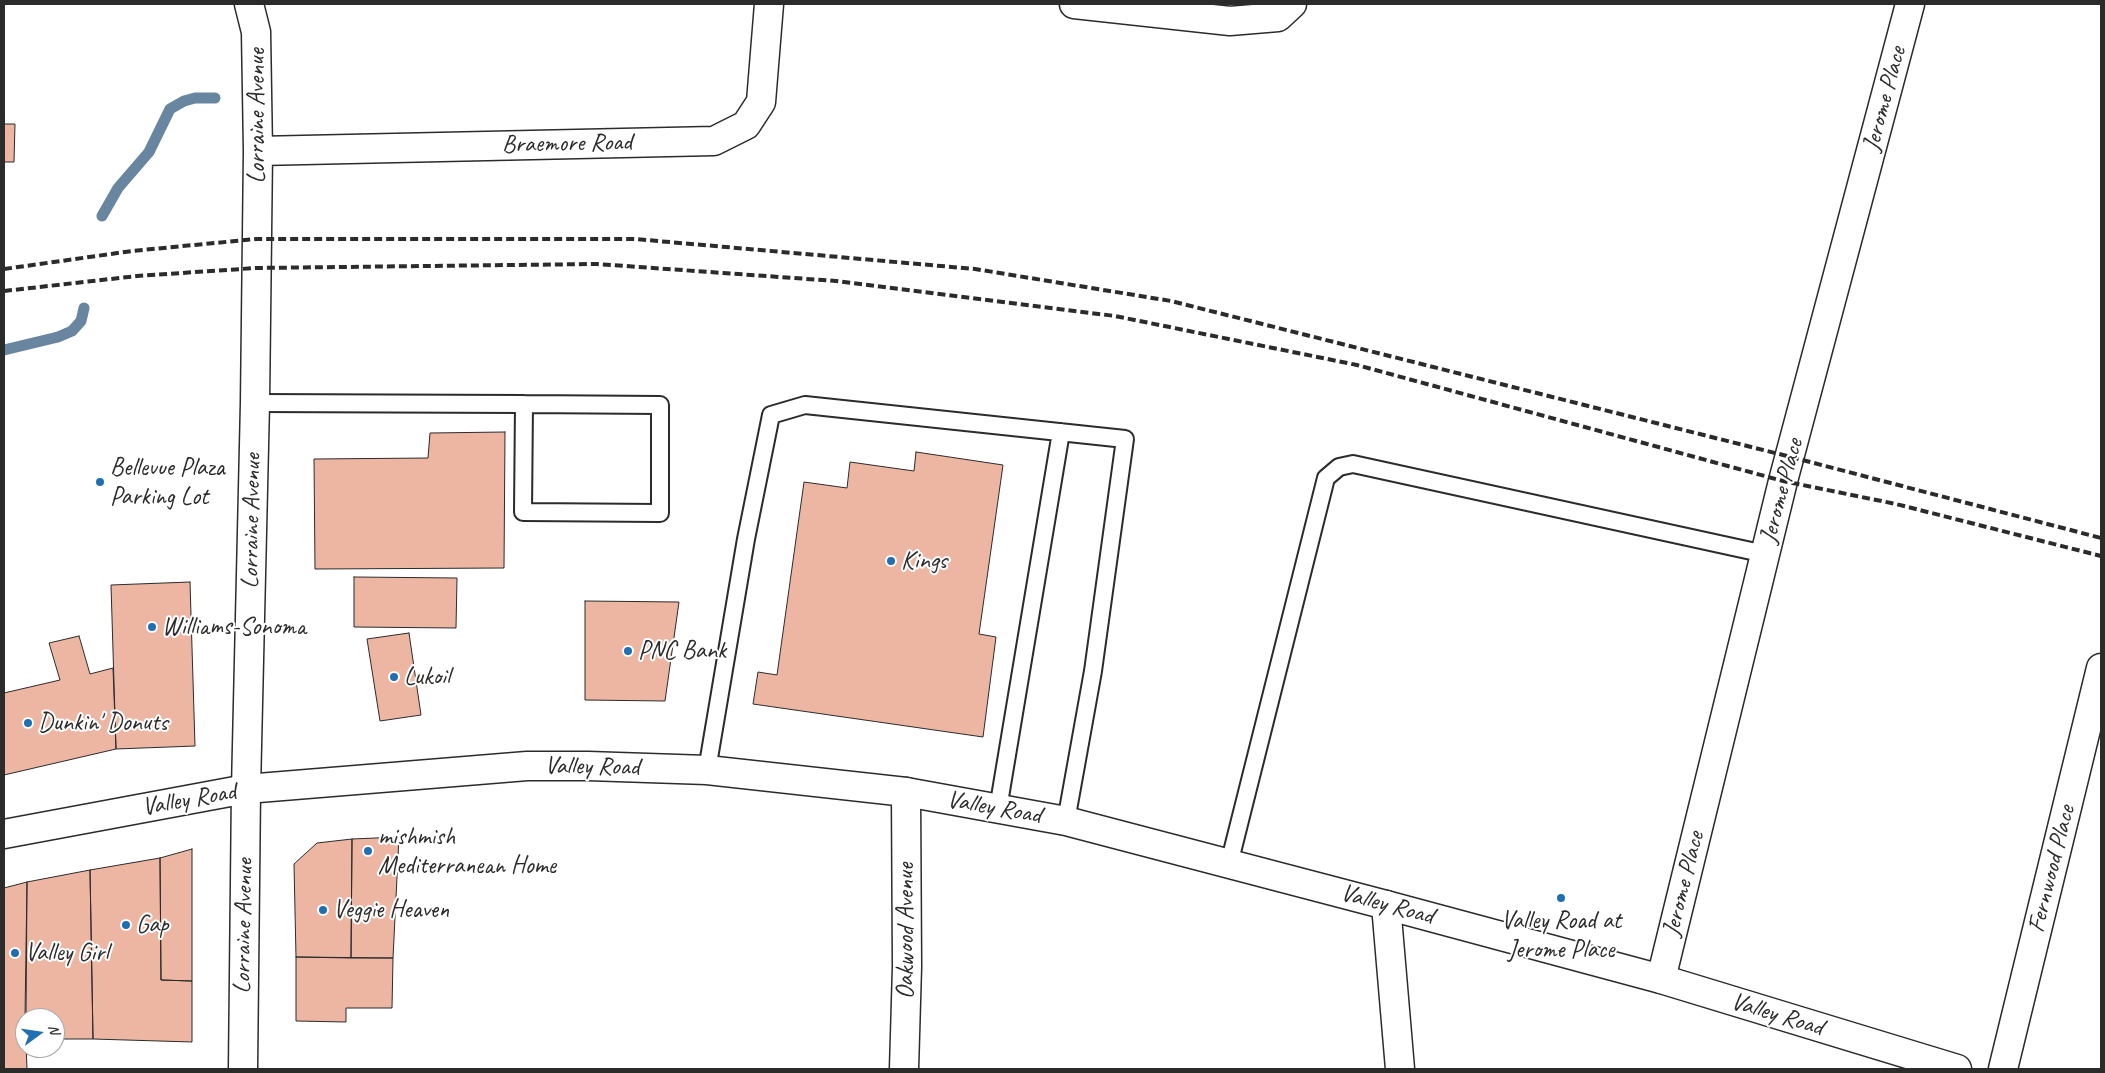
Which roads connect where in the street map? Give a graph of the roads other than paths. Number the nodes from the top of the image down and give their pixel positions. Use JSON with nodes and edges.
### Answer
{"nodes":[{"id":1,"x":249,"y":4,"type":"edge"},
{"id":2,"x":769,"y":4,"type":"edge"},
{"id":3,"x":1074,"y":4,"type":"edge"},
{"id":4,"x":1292,"y":4,"type":"edge"},
{"id":5,"x":1910,"y":4,"type":"edge"},
{"id":6,"x":258,"y":152,"type":"junction"},
{"id":7,"x":255,"y":403,"type":"junction"},
{"id":8,"x":524,"y":404,"type":"junction"},
{"id":9,"x":1061,"y":432,"type":"junction"},
{"id":10,"x":1765,"y":554,"type":"junction"},
{"id":11,"x":2101,"y":668,"type":"edge"},
{"id":12,"x":707,"y":770,"type":"junction"},
{"id":13,"x":246,"y":789,"type":"junction"},
{"id":14,"x":906,"y":792,"type":"junction"},
{"id":15,"x":998,"y":809,"type":"junction"},
{"id":16,"x":1066,"y":822,"type":"junction"},
{"id":17,"x":4,"y":834,"type":"edge"},
{"id":18,"x":1229,"y":864,"type":"junction"},
{"id":19,"x":1386,"y":905,"type":"junction"},
{"id":20,"x":1661,"y":979,"type":"junction"},
{"id":21,"x":243,"y":1069,"type":"edge"},
{"id":22,"x":904,"y":1069,"type":"edge"},
{"id":23,"x":1400,"y":1069,"type":"edge"},
{"id":24,"x":1957,"y":1069,"type":"edge"},
{"id":25,"x":2003,"y":1069,"type":"edge"}],
"edges":[{"from":1,"to":6,"type":"street","name":"Lorraine Avenue"},
{"from":2,"to":6,"type":"street","name":"Braemore Road"},
{"from":3,"to":4,"type":"street"},
{"from":5,"to":10,"type":"street","name":"Jerome Place"},
{"from":6,"to":7,"type":"street","name":"Lorraine Avenue"},
{"from":7,"to":8,"type":"lane"},
{"from":7,"to":13,"type":"street","name":"Lorraine Avenue"},
{"from":8,"to":8,"type":"lane"},
{"from":9,"to":12,"type":"lane"},
{"from":9,"to":15,"type":"lane"},
{"from":9,"to":16,"type":"lane"},
{"from":10,"to":18,"type":"lane"},
{"from":10,"to":20,"type":"street","name":"Jerome Place"},
{"from":11,"to":25,"type":"street","name":"Fernwood Place"},
{"from":12,"to":13,"type":"street","name":"Valley Road"},
{"from":12,"to":14,"type":"street","name":"Valley Road"},
{"from":13,"to":17,"type":"street","name":"Valley Road"},
{"from":13,"to":21,"type":"street","name":"Lorraine Avenue"},
{"from":14,"to":15,"type":"street","name":"Valley Road"},
{"from":14,"to":22,"type":"street","name":"Oakwood Avenue"},
{"from":15,"to":16,"type":"street","name":"Valley Road"},
{"from":16,"to":18,"type":"street","name":"Valley Road"},
{"from":18,"to":19,"type":"street","name":"Valley Road"},
{"from":19,"to":20,"type":"street","name":"Valley Road"},
{"from":19,"to":23,"type":"street"},
{"from":20,"to":24,"type":"street","name":"Valley Road"}]}
